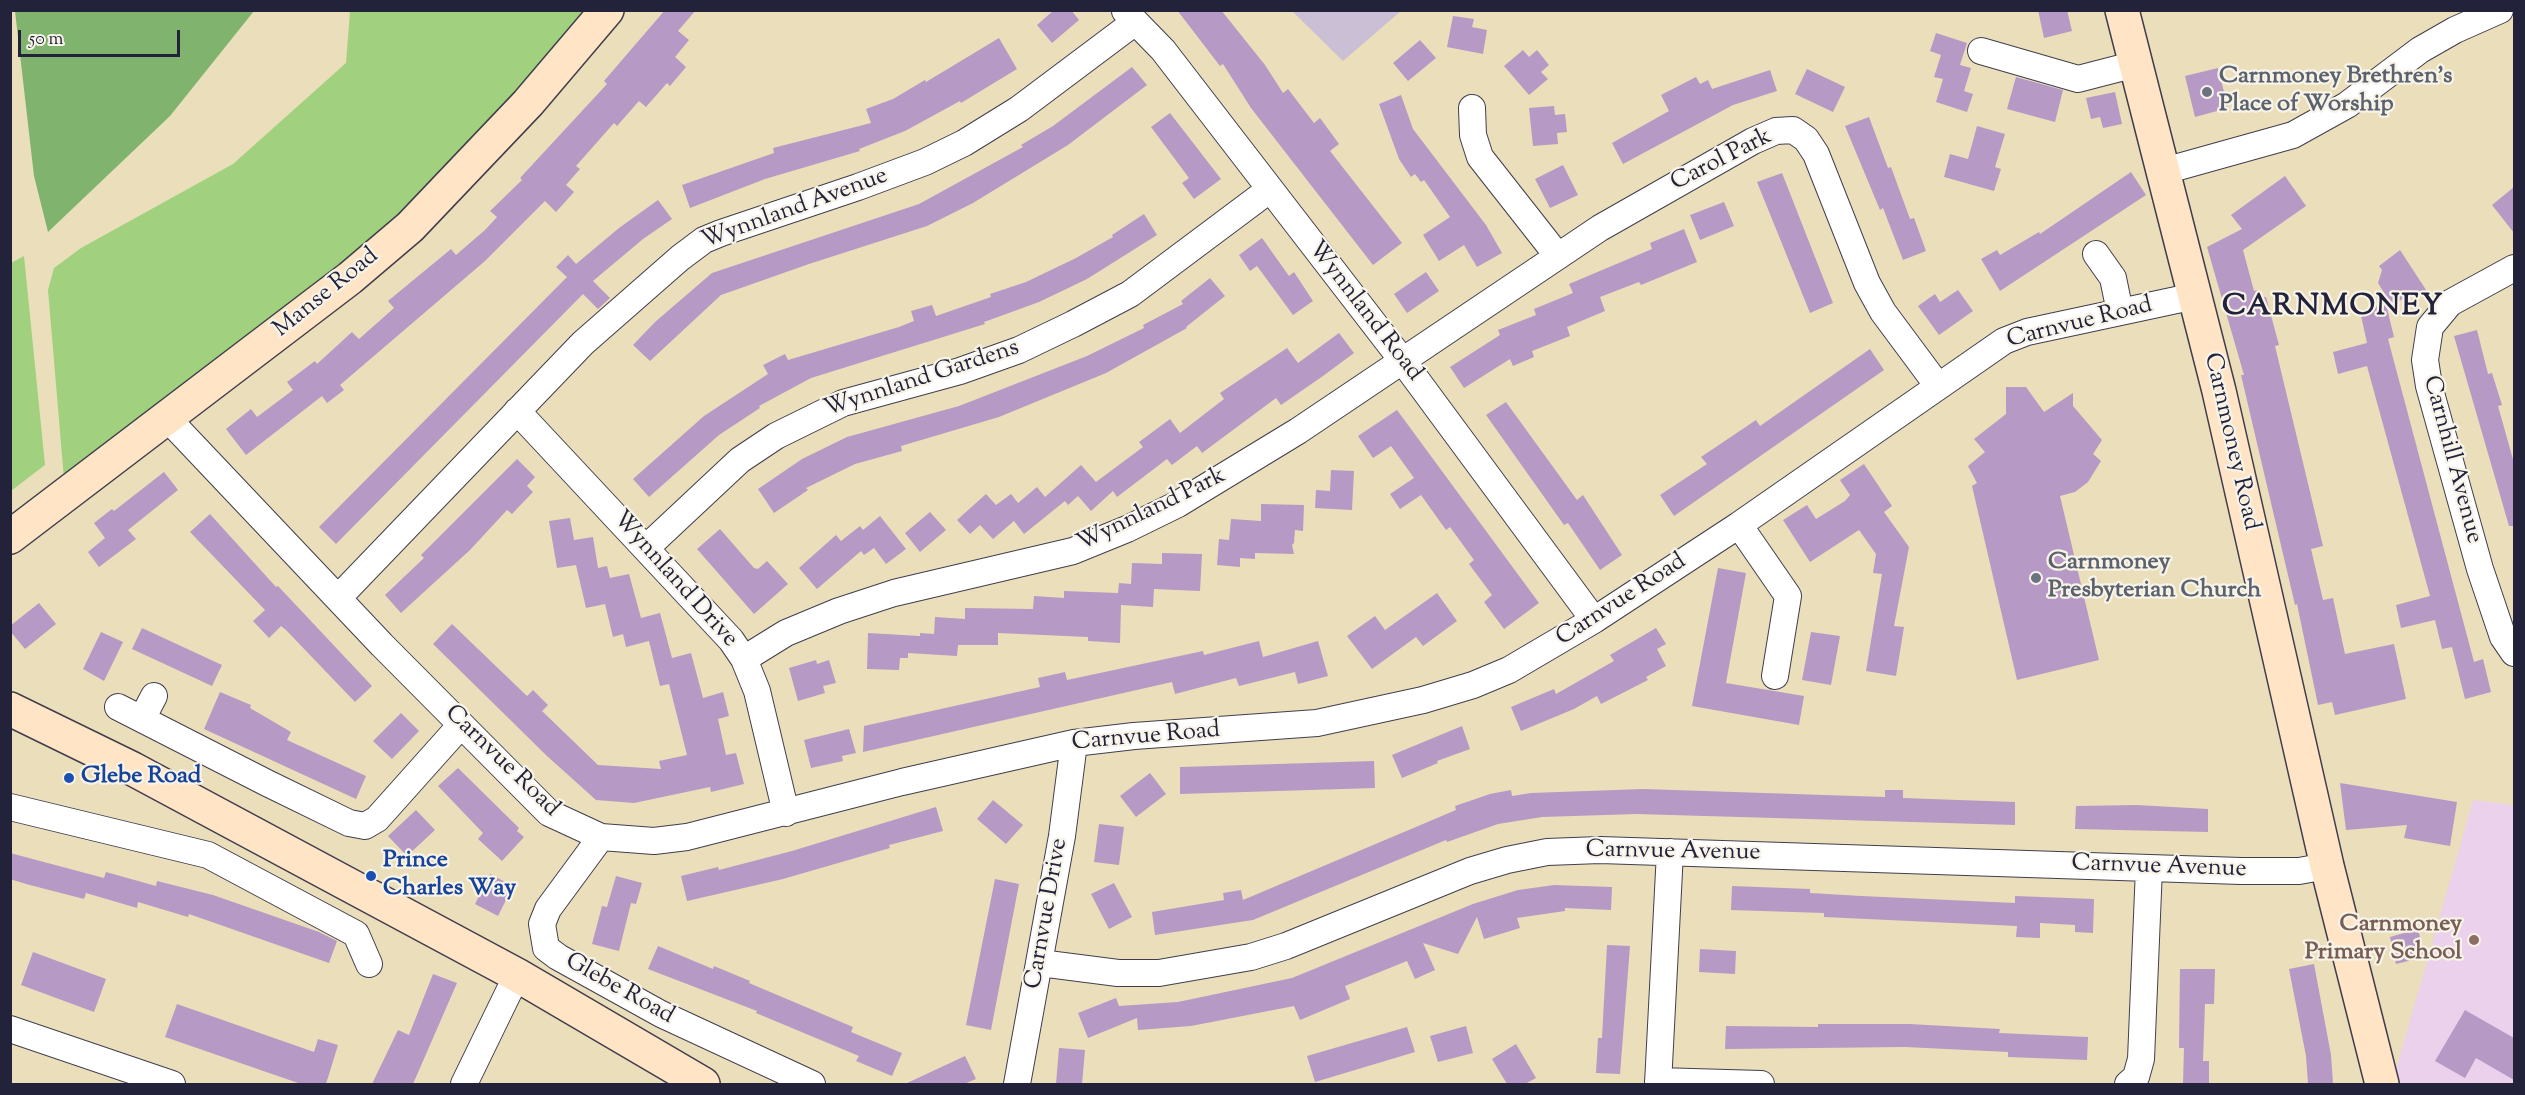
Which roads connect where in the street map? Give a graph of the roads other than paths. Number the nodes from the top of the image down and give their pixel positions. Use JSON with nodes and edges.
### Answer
{"nodes":[{"id":1,"x":607,"y":10,"type":"edge"},
{"id":2,"x":2122,"y":10,"type":"edge"},
{"id":3,"x":2500,"y":10,"type":"edge"},
{"id":4,"x":1130,"y":16,"type":"edge"},
{"id":5,"x":1981,"y":51,"type":"dead end"},
{"id":6,"x":2136,"y":64,"type":"junction"},
{"id":7,"x":1472,"y":108,"type":"dead end"},
{"id":8,"x":2164,"y":171,"type":"junction"},
{"id":9,"x":1269,"y":190,"type":"junction"},
{"id":10,"x":2096,"y":254,"type":"dead end"},
{"id":11,"x":1557,"y":255,"type":"junction"},
{"id":12,"x":2514,"y":268,"type":"edge"},
{"id":13,"x":2195,"y":296,"type":"junction"},
{"id":14,"x":2120,"y":312,"type":"junction"},
{"id":15,"x":1402,"y":360,"type":"junction"},
{"id":16,"x":1938,"y":386,"type":"junction"},
{"id":17,"x":517,"y":411,"type":"junction"},
{"id":18,"x":168,"y":419,"type":"junction"},
{"id":19,"x":1739,"y":525,"type":"junction"},
{"id":20,"x":10,"y":537,"type":"edge"},
{"id":21,"x":646,"y":548,"type":"junction"},
{"id":22,"x":338,"y":598,"type":"junction"},
{"id":23,"x":1594,"y":620,"type":"junction"},
{"id":24,"x":2514,"y":652,"type":"edge"},
{"id":25,"x":744,"y":659,"type":"junction"},
{"id":26,"x":1775,"y":676,"type":"dead end"},
{"id":27,"x":154,"y":696,"type":"dead end"},
{"id":28,"x":118,"y":707,"type":"dead end"},
{"id":29,"x":10,"y":709,"type":"edge"},
{"id":30,"x":142,"y":719,"type":"junction"},
{"id":31,"x":461,"y":725,"type":"junction"},
{"id":32,"x":1074,"y":743,"type":"junction"},
{"id":33,"x":10,"y":807,"type":"edge"},
{"id":34,"x":786,"y":813,"type":"junction"},
{"id":35,"x":601,"y":837,"type":"junction"},
{"id":36,"x":1670,"y":852,"type":"junction"},
{"id":37,"x":2327,"y":866,"type":"junction"},
{"id":38,"x":2149,"y":868,"type":"junction"},
{"id":39,"x":1040,"y":963,"type":"junction"},
{"id":40,"x":369,"y":964,"type":"dead end"},
{"id":41,"x":518,"y":975,"type":"junction"},
{"id":42,"x":10,"y":1029,"type":"edge"},
{"id":43,"x":1658,"y":1083,"type":"edge"},
{"id":44,"x":172,"y":1084,"type":"edge"},
{"id":45,"x":464,"y":1084,"type":"edge"},
{"id":46,"x":703,"y":1084,"type":"edge"},
{"id":47,"x":812,"y":1084,"type":"edge"},
{"id":48,"x":1017,"y":1084,"type":"edge"},
{"id":49,"x":1761,"y":1084,"type":"edge"},
{"id":50,"x":2128,"y":1084,"type":"edge"},
{"id":51,"x":2382,"y":1084,"type":"edge"}],
"edges":[{"from":1,"to":18,"type":"street","name":"Manse Road"},
{"from":2,"to":6,"type":"street","name":"Carnmoney Road"},
{"from":3,"to":8,"type":"street"},
{"from":4,"to":9,"type":"street","name":"Wynnland Road"},
{"from":4,"to":17,"type":"street","name":"Wynnland Avenue"},
{"from":5,"to":6,"type":"street"},
{"from":6,"to":8,"type":"street","name":"Carnmoney Road"},
{"from":7,"to":11,"type":"street"},
{"from":8,"to":13,"type":"street","name":"Carnmoney Road"},
{"from":9,"to":15,"type":"street","name":"Wynnland Road"},
{"from":9,"to":21,"type":"street","name":"Wynnland Gardens"},
{"from":10,"to":14,"type":"street"},
{"from":11,"to":15,"type":"street","name":"Carol Park"},
{"from":11,"to":16,"type":"street","name":"Carol Park"},
{"from":12,"to":24,"type":"street","name":"Carnhill Avenue"},
{"from":13,"to":14,"type":"street","name":"Carnvue Road"},
{"from":13,"to":37,"type":"street","name":"Carnmoney Road"},
{"from":14,"to":16,"type":"street","name":"Carnvue Road"},
{"from":15,"to":23,"type":"street","name":"Wynnland Road"},
{"from":15,"to":25,"type":"street","name":"Wynnland Park"},
{"from":16,"to":19,"type":"street","name":"Carnvue Road"},
{"from":17,"to":21,"type":"street","name":"Wynnland Drive"},
{"from":17,"to":22,"type":"street","name":"Wynnland Avenue"},
{"from":18,"to":20,"type":"street","name":"Manse Road"},
{"from":18,"to":22,"type":"street","name":"Carnvue Road"},
{"from":19,"to":23,"type":"street","name":"Carnvue Road"},
{"from":19,"to":26,"type":"street"},
{"from":21,"to":25,"type":"street","name":"Wynnland Drive"},
{"from":22,"to":31,"type":"street","name":"Carnvue Road"},
{"from":23,"to":32,"type":"street","name":"Carnvue Road"},
{"from":25,"to":34,"type":"street","name":"Wynnland Drive"},
{"from":27,"to":30,"type":"street"},
{"from":28,"to":30,"type":"street"},
{"from":29,"to":41,"type":"street"},
{"from":30,"to":31,"type":"street"},
{"from":31,"to":35,"type":"street","name":"Carnvue Road"},
{"from":32,"to":34,"type":"street","name":"Carnvue Road"},
{"from":32,"to":39,"type":"street","name":"Carnvue Drive"},
{"from":33,"to":40,"type":"street"},
{"from":34,"to":35,"type":"street","name":"Carnvue Road"},
{"from":35,"to":47,"type":"street","name":"Glebe Road"},
{"from":36,"to":38,"type":"street","name":"Carnvue Avenue"},
{"from":36,"to":39,"type":"street","name":"Carnvue Avenue"},
{"from":36,"to":43,"type":"street"},
{"from":37,"to":38,"type":"street","name":"Carnvue Avenue"},
{"from":37,"to":51,"type":"street","name":"Carnmoney Road"},
{"from":38,"to":50,"type":"street"},
{"from":39,"to":48,"type":"street","name":"Carnvue Drive"},
{"from":41,"to":45,"type":"street"},
{"from":41,"to":46,"type":"street"},
{"from":42,"to":44,"type":"street"},
{"from":43,"to":49,"type":"street"}]}
